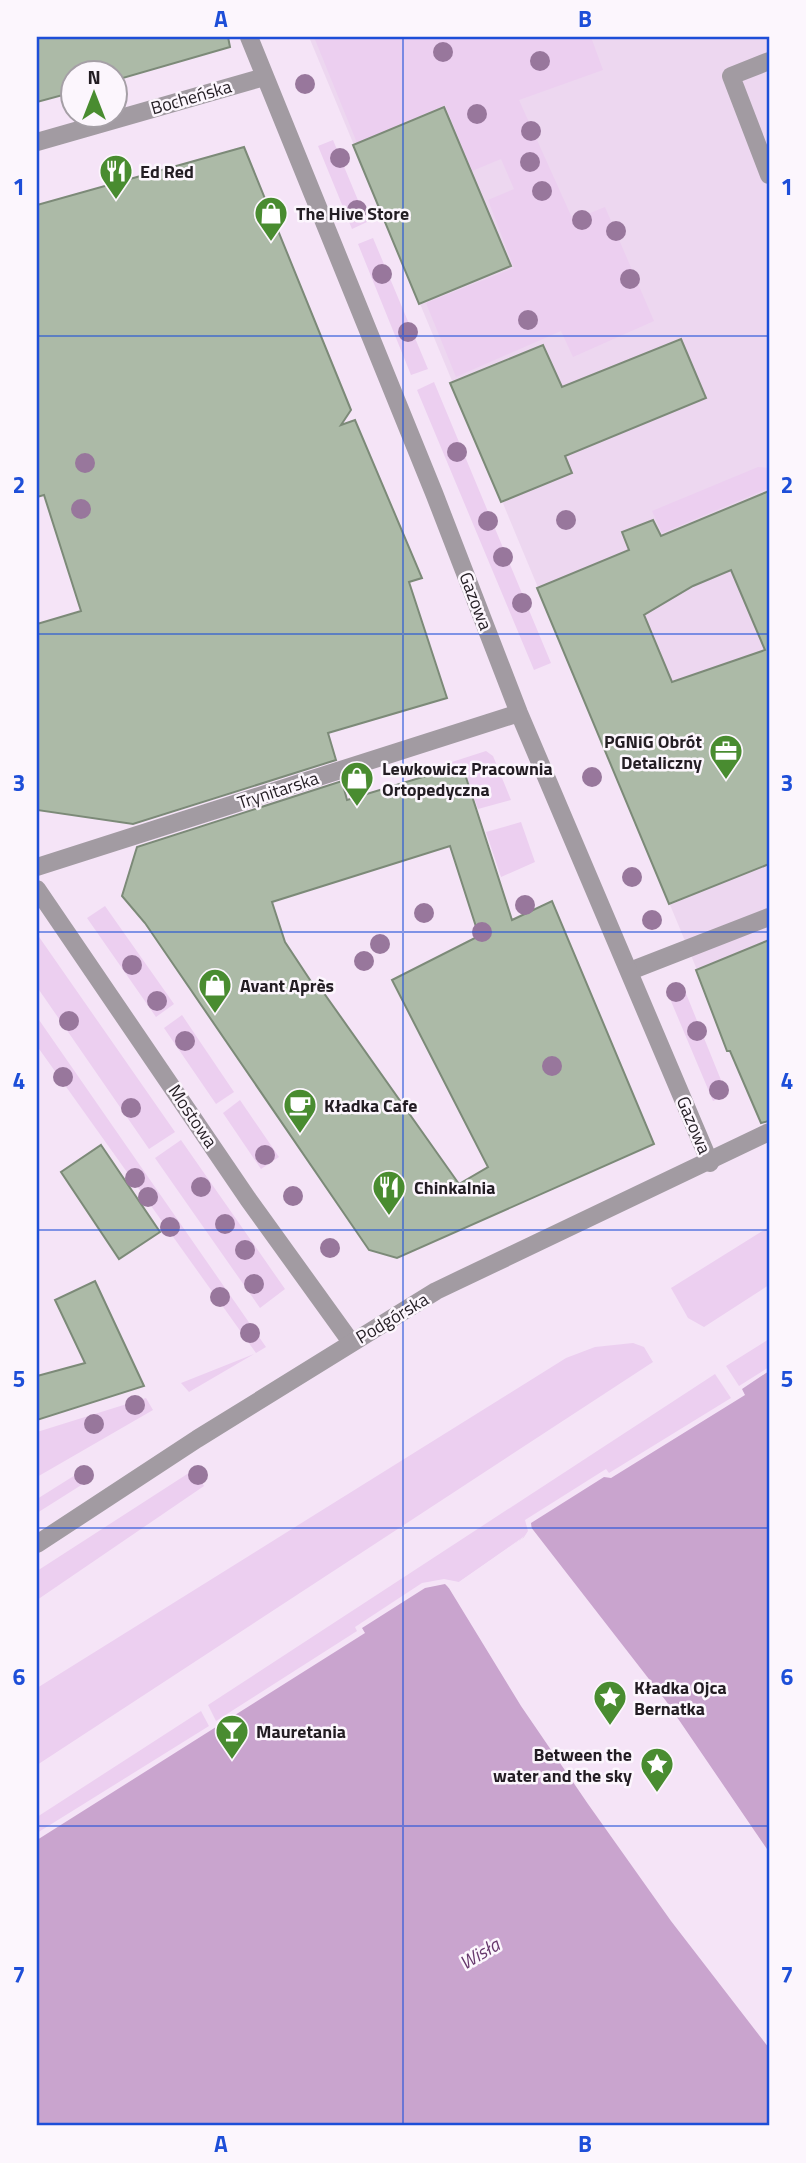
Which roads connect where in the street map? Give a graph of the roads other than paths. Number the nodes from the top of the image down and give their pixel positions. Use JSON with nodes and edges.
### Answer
{"nodes":[{"id":1,"x":249,"y":37,"type":"edge"},
{"id":2,"x":769,"y":61,"type":"edge"},
{"id":3,"x":264,"y":77,"type":"junction"},
{"id":4,"x":37,"y":142,"type":"edge"},
{"id":5,"x":769,"y":174,"type":"edge"},
{"id":6,"x":519,"y":713,"type":"junction"},
{"id":7,"x":37,"y":867,"type":"edge"},
{"id":8,"x":37,"y":889,"type":"edge"},
{"id":9,"x":769,"y":917,"type":"edge"},
{"id":10,"x":630,"y":971,"type":"junction"},
{"id":11,"x":769,"y":1132,"type":"edge"},
{"id":12,"x":710,"y":1163,"type":"junction"},
{"id":13,"x":351,"y":1342,"type":"junction"},
{"id":14,"x":37,"y":1544,"type":"edge"}],
"edges":[{"from":1,"to":3,"type":"street","name":"Gazowa"},
{"from":2,"to":5,"type":"street"},
{"from":3,"to":4,"type":"street","name":"Bocheńska"},
{"from":3,"to":6,"type":"street","name":"Gazowa"},
{"from":6,"to":7,"type":"street","name":"Trynitarska"},
{"from":6,"to":10,"type":"street","name":"Gazowa"},
{"from":8,"to":13,"type":"street","name":"Mostowa"},
{"from":9,"to":10,"type":"street"},
{"from":10,"to":12,"type":"street","name":"Gazowa"},
{"from":11,"to":12,"type":"street","name":"Podgórska"},
{"from":12,"to":13,"type":"street","name":"Podgórska"},
{"from":13,"to":14,"type":"street","name":"Podgórska"}]}
